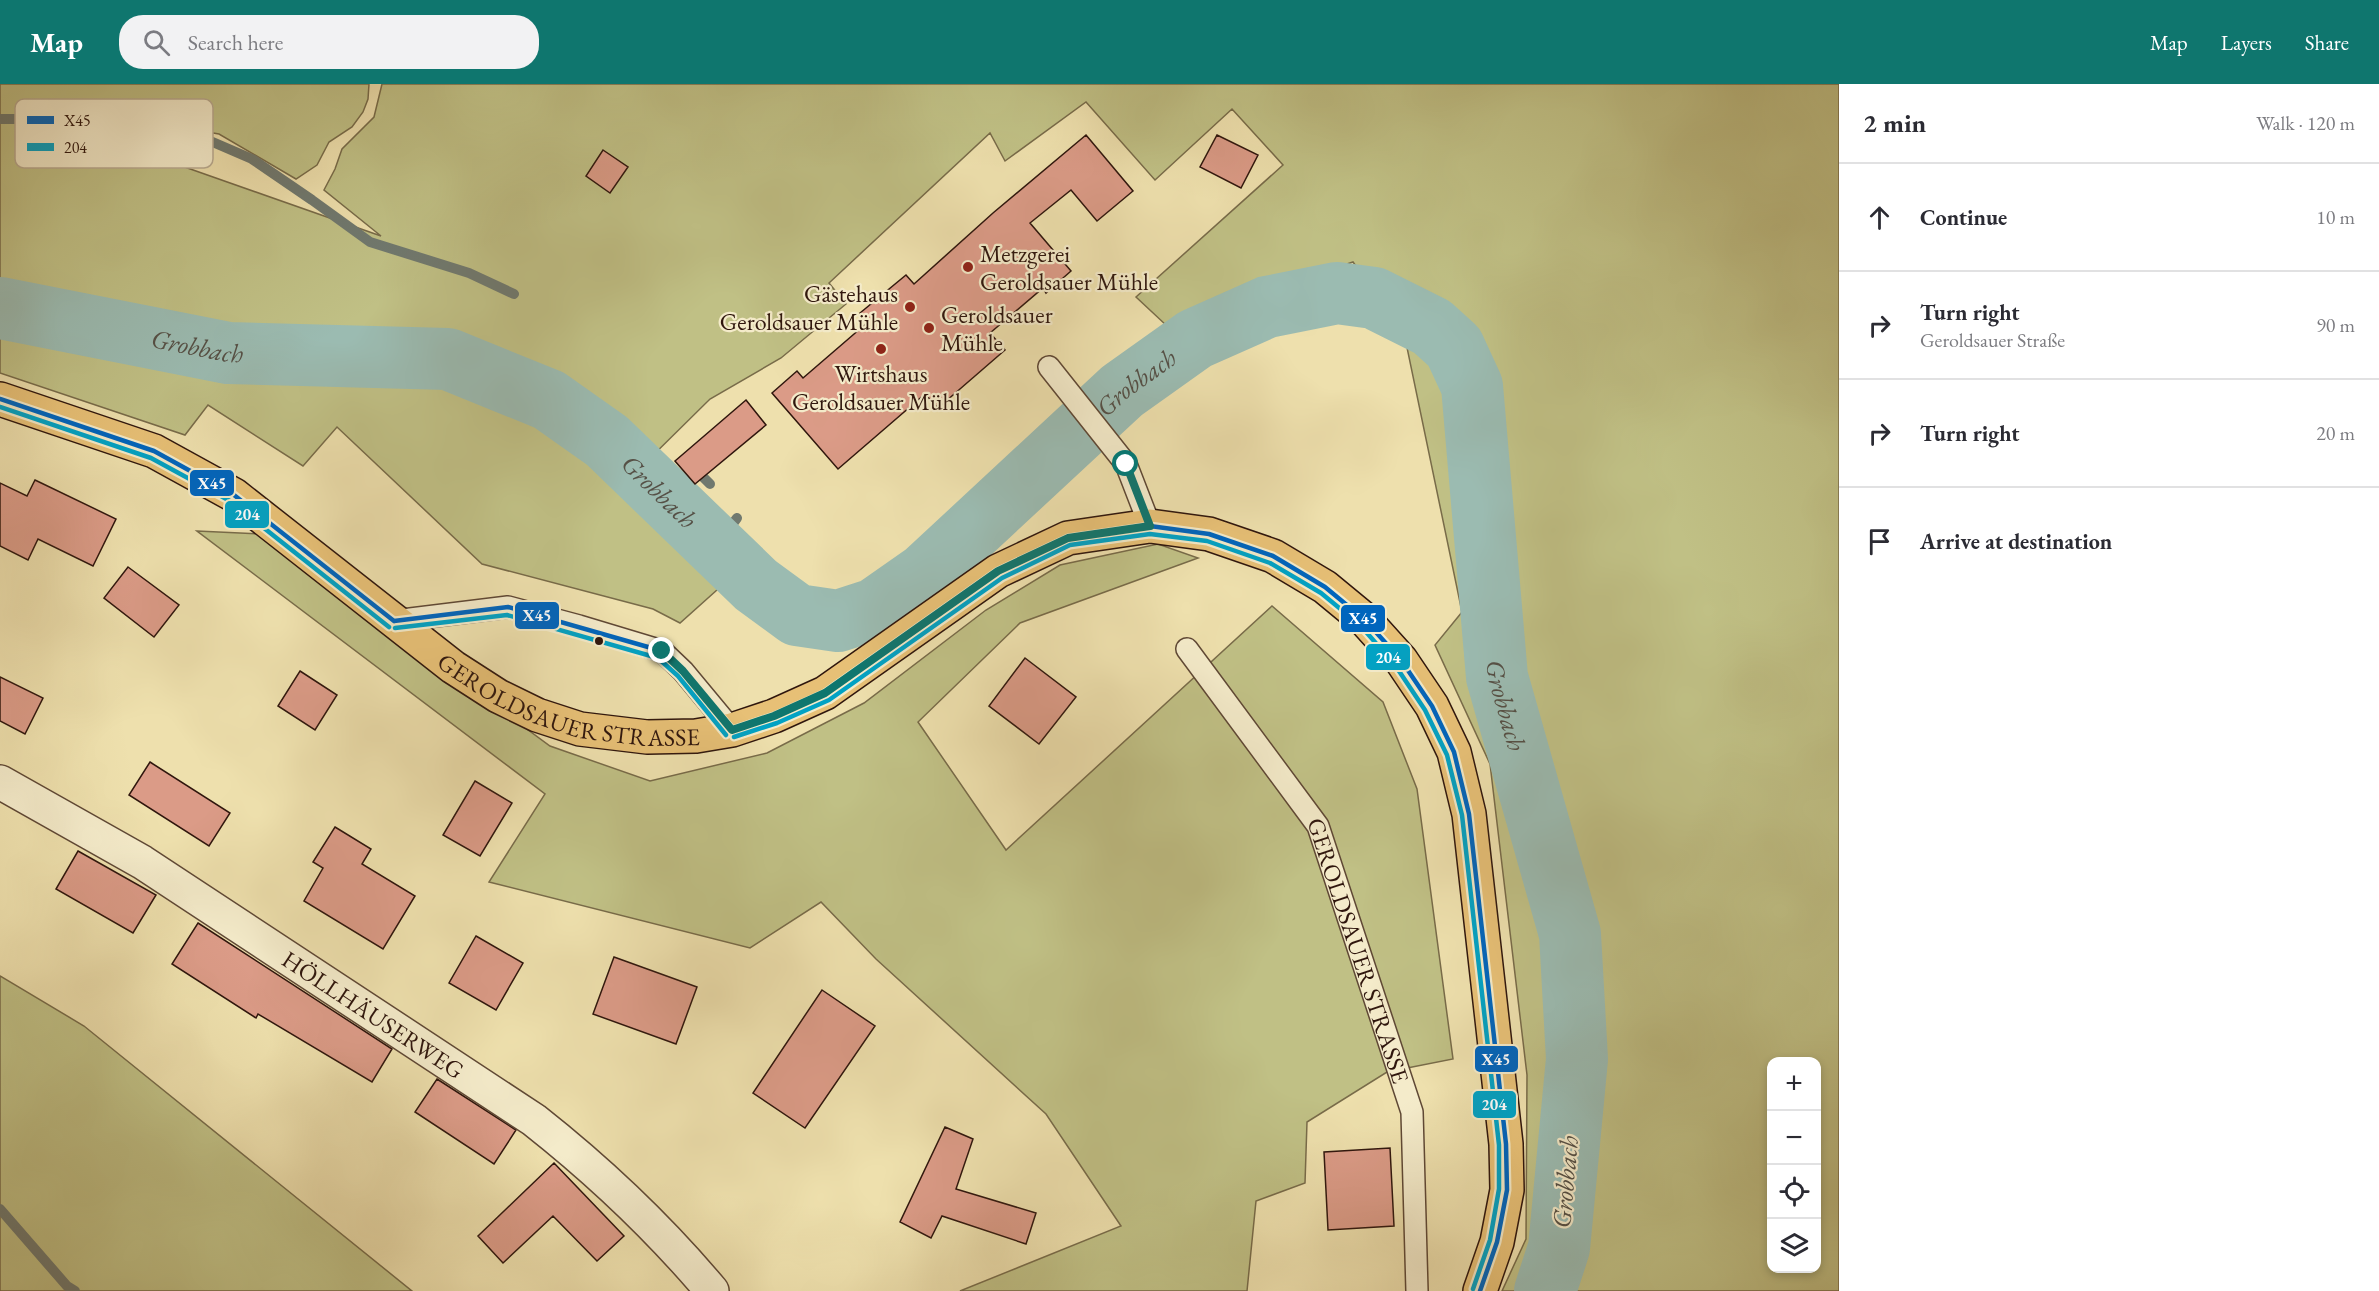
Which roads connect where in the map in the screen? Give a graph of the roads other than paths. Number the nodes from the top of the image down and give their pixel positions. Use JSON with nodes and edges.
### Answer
{"nodes":[{"id":1,"x":1049,"y":367,"type":"dead end"},
{"id":2,"x":0,"y":399,"type":"edge"},
{"id":3,"x":1150,"y":526,"type":"junction"},
{"id":4,"x":394,"y":621,"type":"junction"},
{"id":5,"x":1187,"y":649,"type":"dead end"},
{"id":6,"x":732,"y":730,"type":"junction"},
{"id":7,"x":0,"y":782,"type":"edge"},
{"id":8,"x":712,"y":1291,"type":"edge"},
{"id":9,"x":1417,"y":1291,"type":"edge"},
{"id":10,"x":1480,"y":1291,"type":"edge"}],
"edges":[{"from":1,"to":3,"type":"lane"},
{"from":2,"to":4,"type":"main road","name":"GEROLDSAUER STRASSE"},
{"from":3,"to":6,"type":"main road","name":"GEROLDSAUER STRASSE"},
{"from":3,"to":10,"type":"main road","name":"GEROLDSAUER STRASSE"},
{"from":4,"to":6,"type":"main road","name":"GEROLDSAUER STRASSE"},
{"from":4,"to":6,"type":"lane"},
{"from":5,"to":9,"type":"lane","name":"GEROLDSAUER STRASSE"},
{"from":7,"to":8,"type":"street","name":"HÖLLHÄUSERWEG"}]}
